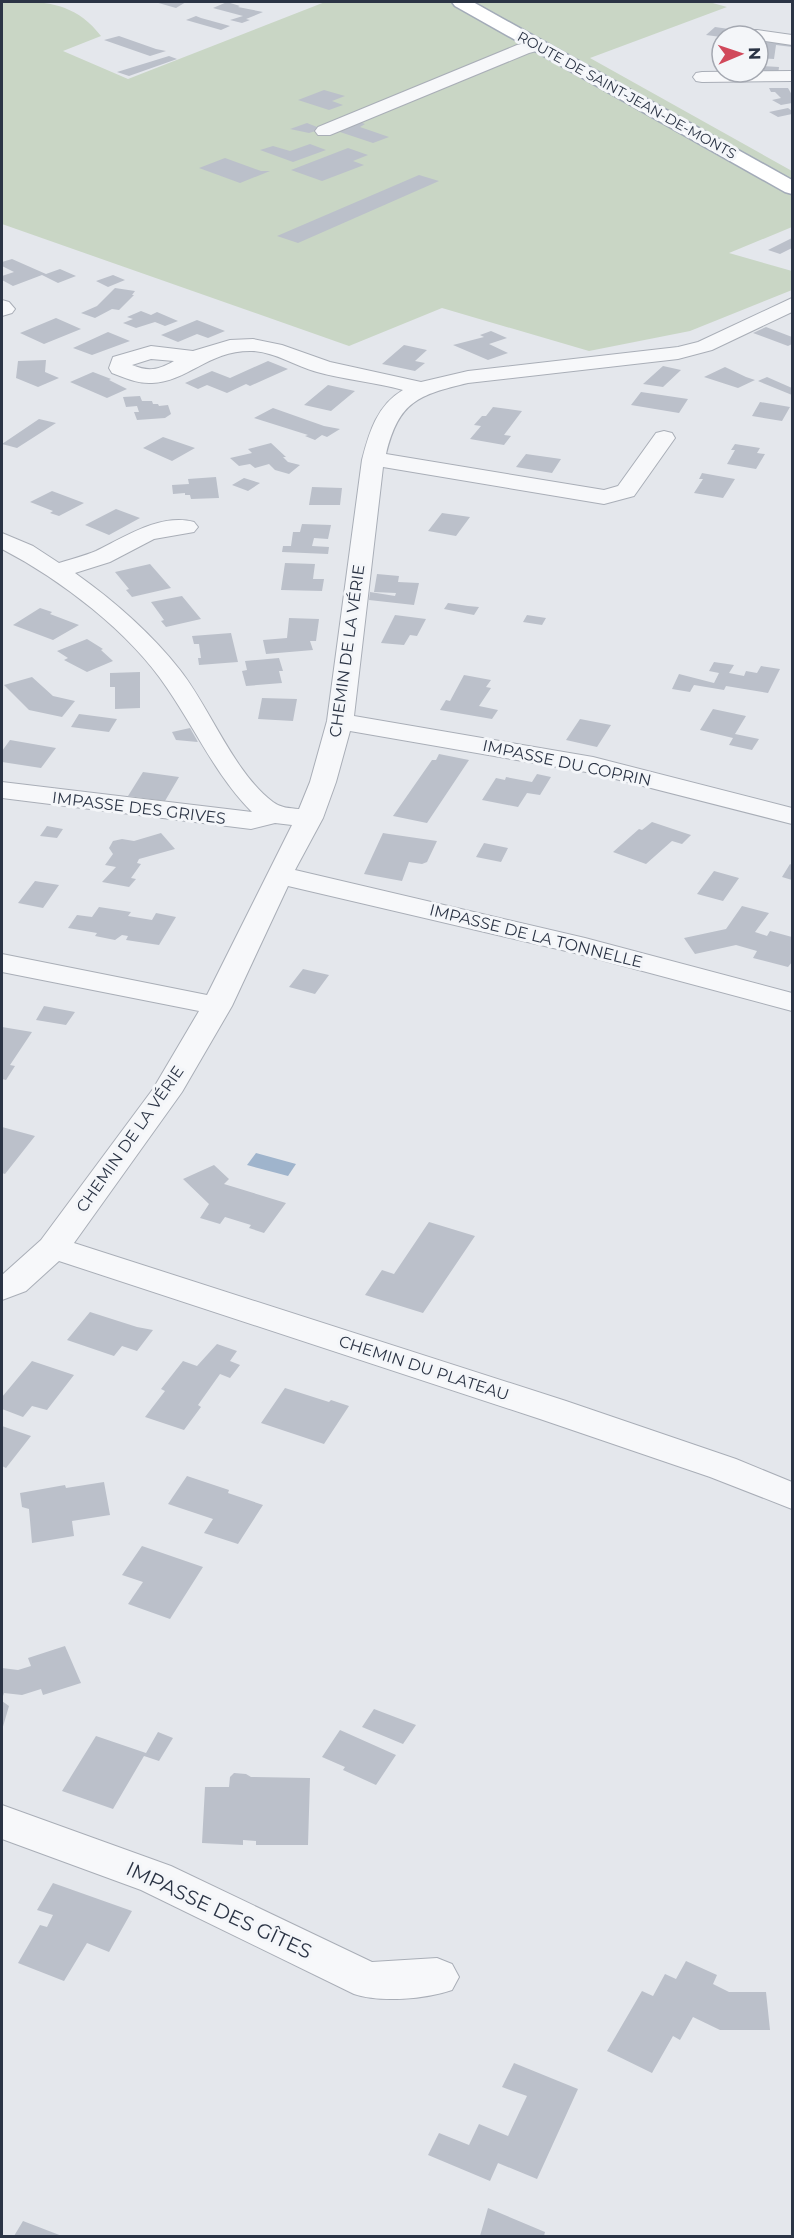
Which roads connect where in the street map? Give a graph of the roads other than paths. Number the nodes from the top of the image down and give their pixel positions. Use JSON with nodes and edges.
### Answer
{"nodes":[{"id":1,"x":461,"y":2,"type":"edge"},
{"id":2,"x":770,"y":37,"type":"edge"},
{"id":3,"x":792,"y":40,"type":"edge"},
{"id":4,"x":538,"y":45,"type":"junction"},
{"id":5,"x":792,"y":76,"type":"edge"},
{"id":6,"x":702,"y":77,"type":"dead end"},
{"id":7,"x":324,"y":130,"type":"dead end"},
{"id":8,"x":792,"y":188,"type":"edge"},
{"id":9,"x":792,"y":304,"type":"edge"},
{"id":10,"x":195,"y":358,"type":"dead end"},
{"id":11,"x":420,"y":389,"type":"junction"},
{"id":12,"x":664,"y":438,"type":"dead end"},
{"id":13,"x":373,"y":460,"type":"junction"},
{"id":14,"x":186,"y":527,"type":"dead end"},
{"id":15,"x":2,"y":540,"type":"edge"},
{"id":16,"x":54,"y":572,"type":"junction"},
{"id":17,"x":340,"y":721,"type":"junction"},
{"id":18,"x":2,"y":790,"type":"edge"},
{"id":19,"x":275,"y":814,"type":"junction"},
{"id":20,"x":792,"y":816,"type":"edge"},
{"id":21,"x":309,"y":818,"type":"junction"},
{"id":22,"x":279,"y":875,"type":"junction"},
{"id":23,"x":2,"y":963,"type":"edge"},
{"id":24,"x":792,"y":1002,"type":"edge"},
{"id":25,"x":217,"y":1006,"type":"junction"},
{"id":26,"x":53,"y":1248,"type":"junction"},
{"id":27,"x":2,"y":1289,"type":"edge"},
{"id":28,"x":792,"y":1496,"type":"edge"},
{"id":29,"x":2,"y":1821,"type":"edge"},
{"id":30,"x":437,"y":1977,"type":"dead end"}],
"edges":[{"from":1,"to":4,"type":"main road","name":"ROUTE DE SAINT-JEAN-DE-MONTS"},
{"from":2,"to":3,"type":"street"},
{"from":4,"to":7,"type":"street"},
{"from":4,"to":8,"type":"main road","name":"ROUTE DE SAINT-JEAN-DE-MONTS"},
{"from":5,"to":6,"type":"street"},
{"from":9,"to":11,"type":"street","name":"CHEMIN DE LA VÉRIE"},
{"from":10,"to":11,"type":"street"},
{"from":11,"to":13,"type":"street","name":"CHEMIN DE LA VÉRIE"},
{"from":12,"to":13,"type":"street"},
{"from":13,"to":17,"type":"street","name":"CHEMIN DE LA VÉRIE"},
{"from":14,"to":16,"type":"street"},
{"from":15,"to":16,"type":"street"},
{"from":16,"to":19,"type":"street"},
{"from":17,"to":20,"type":"street","name":"IMPASSE DU COPRIN"},
{"from":17,"to":21,"type":"street","name":"CHEMIN DE LA VÉRIE"},
{"from":18,"to":19,"type":"street","name":"IMPASSE DES GRIVES"},
{"from":19,"to":21,"type":"street"},
{"from":21,"to":22,"type":"street","name":"CHEMIN DE LA VÉRIE"},
{"from":22,"to":24,"type":"street","name":"IMPASSE DE LA TONNELLE"},
{"from":22,"to":25,"type":"street","name":"CHEMIN DE LA VÉRIE"},
{"from":23,"to":25,"type":"street"},
{"from":25,"to":26,"type":"street","name":"CHEMIN DE LA VÉRIE"},
{"from":26,"to":27,"type":"street","name":"CHEMIN DE LA VÉRIE"},
{"from":26,"to":28,"type":"street","name":"CHEMIN DU PLATEAU"},
{"from":29,"to":30,"type":"street","name":"IMPASSE DES GÎTES"}]}
